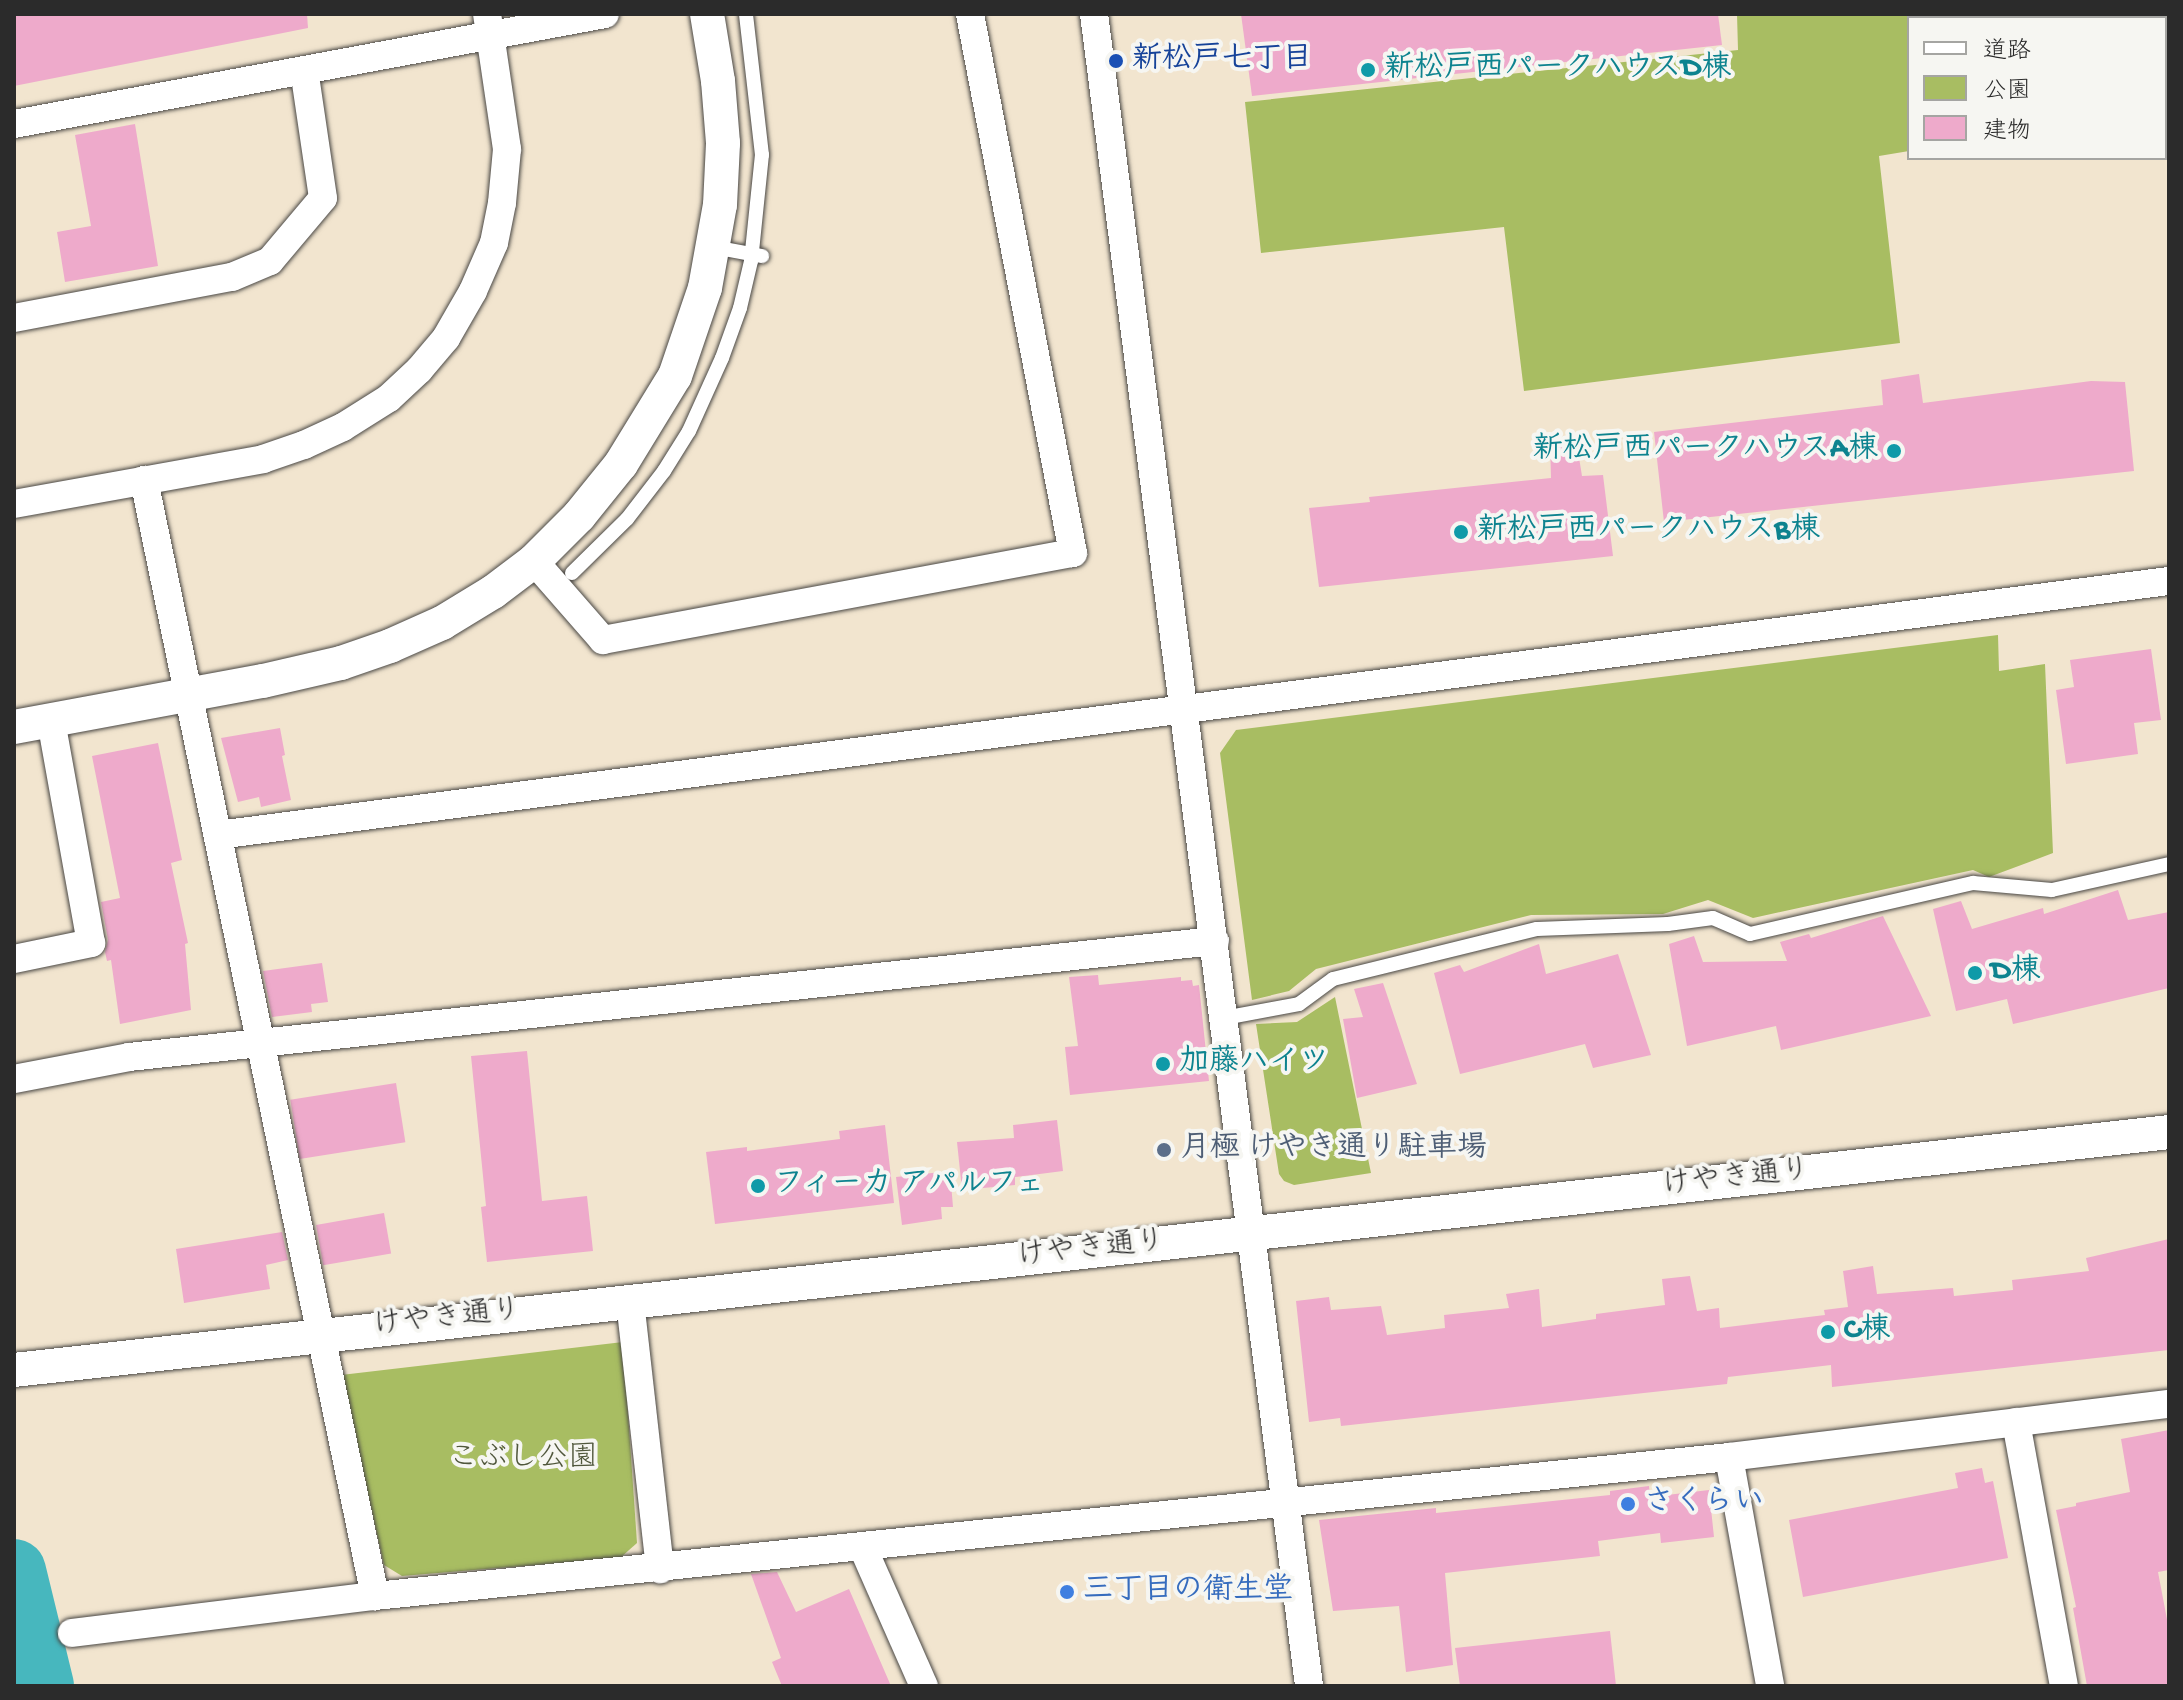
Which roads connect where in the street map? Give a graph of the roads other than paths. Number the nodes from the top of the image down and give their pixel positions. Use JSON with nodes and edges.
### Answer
{"nodes":[{"id":1,"x":605,"y":14,"type":"edge"},
{"id":2,"x":707,"y":14,"type":"edge"},
{"id":3,"x":746,"y":14,"type":"edge"},
{"id":4,"x":970,"y":14,"type":"edge"},
{"id":5,"x":1094,"y":14,"type":"edge"},
{"id":6,"x":488,"y":24,"type":"edge"},
{"id":7,"x":304,"y":70,"type":"junction"},
{"id":8,"x":14,"y":124,"type":"edge"},
{"id":9,"x":713,"y":247,"type":"junction"},
{"id":10,"x":757,"y":255,"type":"junction"},
{"id":11,"x":14,"y":318,"type":"edge"},
{"id":12,"x":144,"y":480,"type":"junction"},
{"id":13,"x":14,"y":504,"type":"edge"},
{"id":14,"x":534,"y":561,"type":"junction"},
{"id":15,"x":572,"y":573,"type":"dead end"},
{"id":16,"x":2169,"y":581,"type":"edge"},
{"id":17,"x":186,"y":696,"type":"junction"},
{"id":18,"x":1186,"y":708,"type":"junction"},
{"id":19,"x":51,"y":720,"type":"junction"},
{"id":20,"x":14,"y":727,"type":"edge"},
{"id":21,"x":218,"y":835,"type":"junction"},
{"id":22,"x":2169,"y":864,"type":"edge"},
{"id":23,"x":1215,"y":941,"type":"junction"},
{"id":24,"x":14,"y":959,"type":"edge"},
{"id":25,"x":1224,"y":1018,"type":"junction"},
{"id":26,"x":260,"y":1045,"type":"junction"},
{"id":27,"x":14,"y":1079,"type":"edge"},
{"id":28,"x":2169,"y":1132,"type":"edge"},
{"id":29,"x":1252,"y":1233,"type":"junction"},
{"id":30,"x":630,"y":1301,"type":"junction"},
{"id":31,"x":318,"y":1334,"type":"junction"},
{"id":32,"x":14,"y":1370,"type":"edge"},
{"id":33,"x":2169,"y":1404,"type":"edge"},
{"id":34,"x":2016,"y":1422,"type":"junction"},
{"id":35,"x":1729,"y":1457,"type":"junction"},
{"id":36,"x":1287,"y":1504,"type":"junction"},
{"id":37,"x":863,"y":1548,"type":"junction"},
{"id":38,"x":660,"y":1569,"type":"junction"},
{"id":39,"x":375,"y":1596,"type":"junction"},
{"id":40,"x":72,"y":1633,"type":"dead end"},
{"id":41,"x":924,"y":1686,"type":"edge"},
{"id":42,"x":1309,"y":1686,"type":"edge"},
{"id":43,"x":1770,"y":1686,"type":"edge"},
{"id":44,"x":2064,"y":1686,"type":"edge"}],
"edges":[{"from":1,"to":6,"type":"street"},
{"from":2,"to":9,"type":"street"},
{"from":3,"to":10,"type":"lane"},
{"from":4,"to":14,"type":"street"},
{"from":5,"to":18,"type":"street"},
{"from":6,"to":7,"type":"street"},
{"from":6,"to":12,"type":"street"},
{"from":7,"to":8,"type":"street"},
{"from":7,"to":11,"type":"street"},
{"from":9,"to":10,"type":"lane"},
{"from":9,"to":14,"type":"street"},
{"from":10,"to":15,"type":"lane"},
{"from":12,"to":13,"type":"street"},
{"from":12,"to":17,"type":"street"},
{"from":14,"to":17,"type":"street"},
{"from":16,"to":18,"type":"street"},
{"from":17,"to":19,"type":"street"},
{"from":17,"to":21,"type":"street"},
{"from":18,"to":21,"type":"street"},
{"from":18,"to":23,"type":"street"},
{"from":19,"to":20,"type":"street"},
{"from":19,"to":24,"type":"street"},
{"from":21,"to":26,"type":"street"},
{"from":22,"to":25,"type":"lane"},
{"from":23,"to":25,"type":"street"},
{"from":23,"to":26,"type":"street"},
{"from":25,"to":29,"type":"street"},
{"from":26,"to":27,"type":"street"},
{"from":26,"to":31,"type":"street"},
{"from":28,"to":29,"type":"street","name":"けやき通り"},
{"from":29,"to":30,"type":"street","name":"けやき通り"},
{"from":29,"to":36,"type":"street"},
{"from":30,"to":31,"type":"street","name":"けやき通り"},
{"from":30,"to":38,"type":"street"},
{"from":31,"to":32,"type":"street","name":"けやき通り"},
{"from":31,"to":39,"type":"street"},
{"from":33,"to":34,"type":"street"},
{"from":34,"to":35,"type":"street"},
{"from":34,"to":44,"type":"street"},
{"from":35,"to":36,"type":"street"},
{"from":35,"to":43,"type":"street"},
{"from":36,"to":37,"type":"street"},
{"from":36,"to":42,"type":"street"},
{"from":37,"to":38,"type":"street"},
{"from":37,"to":41,"type":"street"},
{"from":38,"to":39,"type":"street"},
{"from":39,"to":40,"type":"street"}]}
